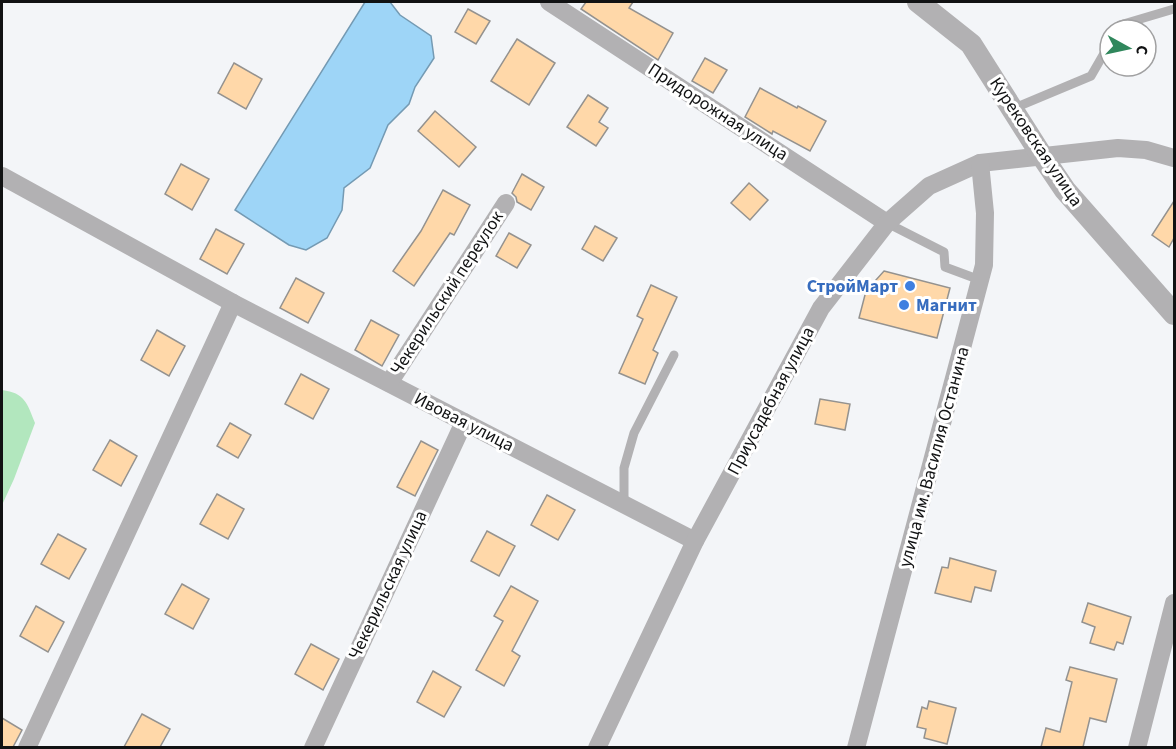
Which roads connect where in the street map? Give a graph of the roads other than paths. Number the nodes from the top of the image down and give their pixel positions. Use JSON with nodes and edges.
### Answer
{"nodes":[{"id":1,"x":549,"y":2,"type":"edge"},
{"id":2,"x":918,"y":2,"type":"edge"},
{"id":3,"x":1174,"y":9,"type":"edge"},
{"id":4,"x":1145,"y":18,"type":"edge"},
{"id":5,"x":1098,"y":64,"type":"edge"},
{"id":6,"x":1012,"y":109,"type":"junction"},
{"id":7,"x":1042,"y":156,"type":"junction"},
{"id":8,"x":1174,"y":158,"type":"edge"},
{"id":9,"x":980,"y":163,"type":"junction"},
{"id":10,"x":2,"y":176,"type":"edge"},
{"id":11,"x":506,"y":203,"type":"dead end"},
{"id":12,"x":887,"y":223,"type":"junction"},
{"id":13,"x":980,"y":280,"type":"junction"},
{"id":14,"x":233,"y":303,"type":"junction"},
{"id":15,"x":1174,"y":314,"type":"edge"},
{"id":16,"x":674,"y":355,"type":"dead end"},
{"id":17,"x":389,"y":383,"type":"junction"},
{"id":18,"x":464,"y":422,"type":"junction"},
{"id":19,"x":624,"y":505,"type":"junction"},
{"id":20,"x":695,"y":541,"type":"junction"},
{"id":21,"x":1174,"y":603,"type":"edge"},
{"id":22,"x":27,"y":747,"type":"edge"},
{"id":23,"x":313,"y":747,"type":"edge"},
{"id":24,"x":597,"y":747,"type":"edge"},
{"id":25,"x":856,"y":747,"type":"edge"},
{"id":26,"x":1137,"y":747,"type":"edge"}],
"edges":[{"from":1,"to":12,"type":"street","name":"Придорожная улица"},
{"from":2,"to":6,"type":"street","name":"Курековская улица"},
{"from":3,"to":4,"type":"lane"},
{"from":5,"to":6,"type":"lane"},
{"from":6,"to":7,"type":"street","name":"Курековская улица"},
{"from":7,"to":8,"type":"street","name":"Приусадебная улица"},
{"from":7,"to":9,"type":"street","name":"Приусадебная улица"},
{"from":7,"to":15,"type":"street","name":"Курековская улица"},
{"from":9,"to":12,"type":"street","name":"Приусадебная улица"},
{"from":9,"to":13,"type":"street","name":"улица им. Василия Останина"},
{"from":10,"to":14,"type":"street","name":"Ивовая улица"},
{"from":11,"to":17,"type":"street","name":"Чекерильский переулок"},
{"from":12,"to":13,"type":"lane"},
{"from":12,"to":20,"type":"street","name":"Приусадебная улица"},
{"from":13,"to":25,"type":"street","name":"улица им. Василия Останина"},
{"from":14,"to":17,"type":"street","name":"Ивовая улица"},
{"from":14,"to":22,"type":"street"},
{"from":16,"to":19,"type":"lane"},
{"from":17,"to":18,"type":"street","name":"Ивовая улица"},
{"from":18,"to":19,"type":"street","name":"Ивовая улица"},
{"from":18,"to":23,"type":"street","name":"Чекерильская улица"},
{"from":19,"to":20,"type":"street","name":"Ивовая улица"},
{"from":20,"to":24,"type":"street","name":"Приусадебная улица"},
{"from":21,"to":26,"type":"street"}]}
